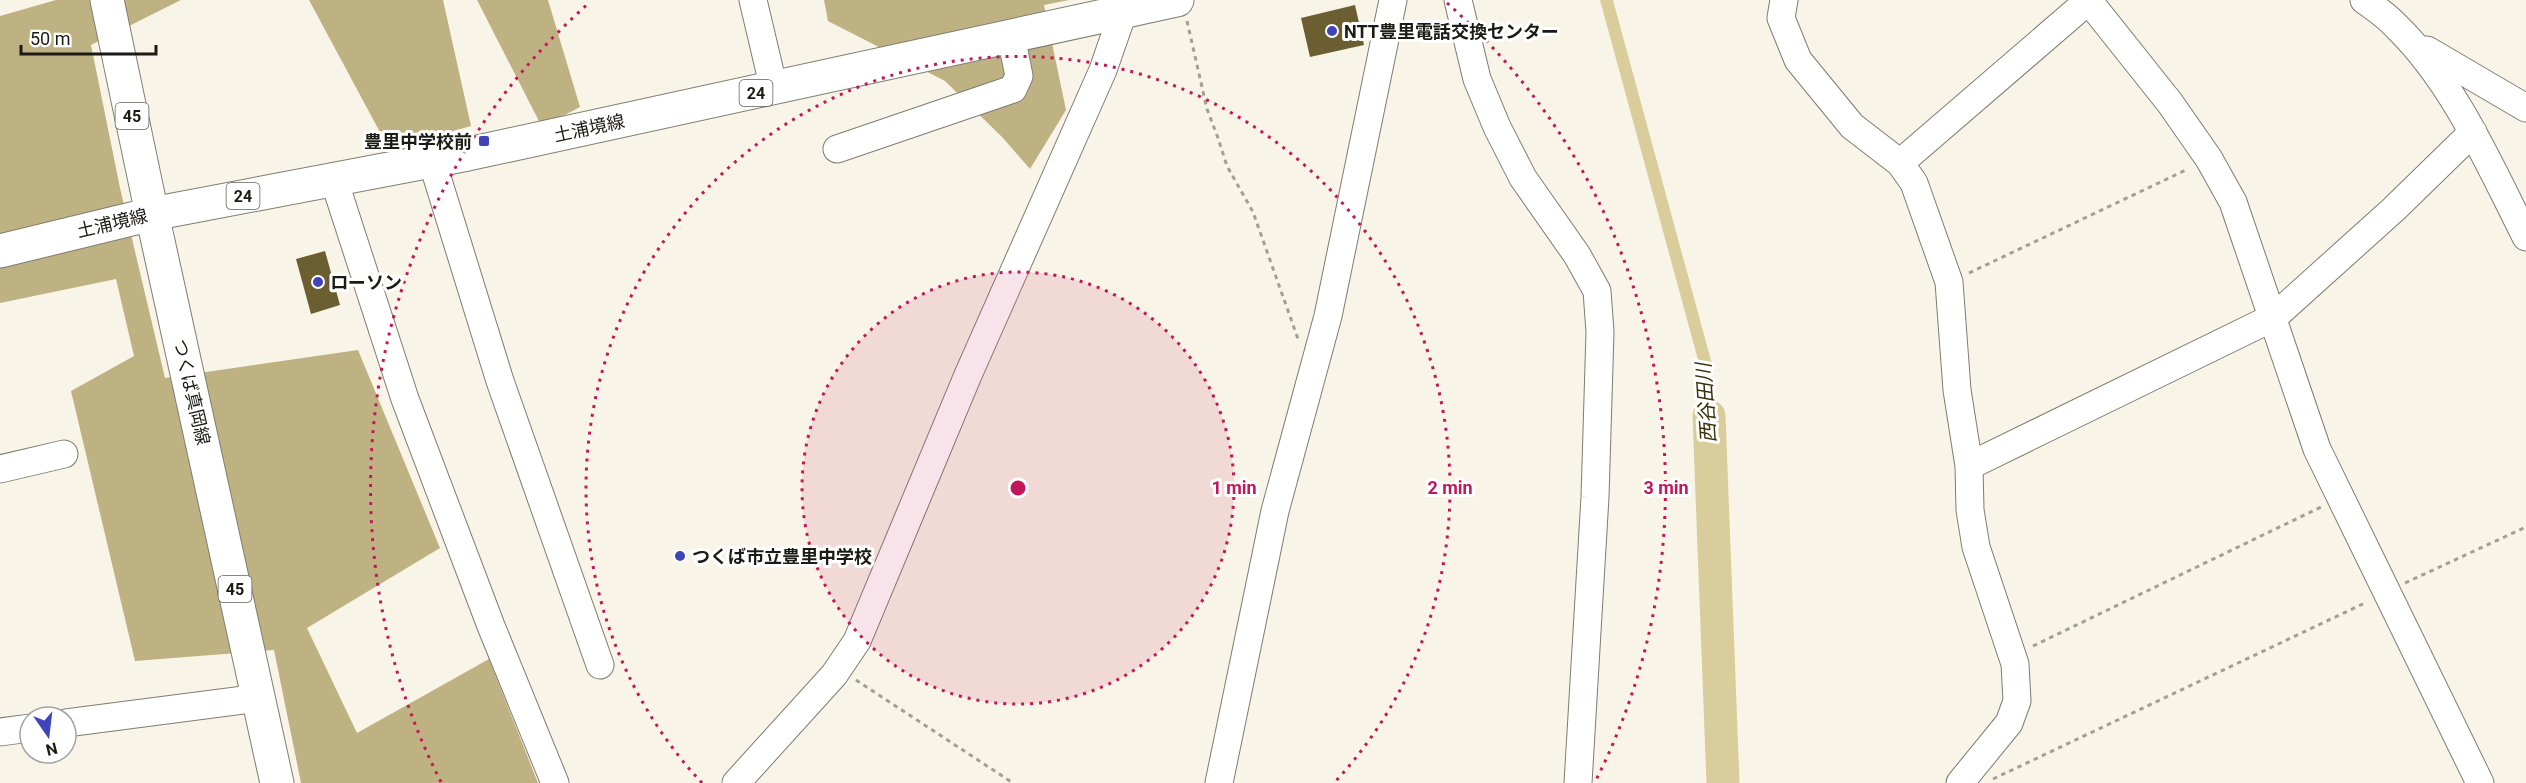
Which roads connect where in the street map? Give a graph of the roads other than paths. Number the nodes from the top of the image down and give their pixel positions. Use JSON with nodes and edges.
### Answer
{"nodes":[{"id":1,"x":107,"y":0,"type":"edge"},
{"id":2,"x":753,"y":0,"type":"edge"},
{"id":3,"x":1393,"y":0,"type":"edge"},
{"id":4,"x":1458,"y":0,"type":"edge"},
{"id":5,"x":1784,"y":0,"type":"edge"},
{"id":6,"x":2088,"y":0,"type":"edge"},
{"id":7,"x":2364,"y":0,"type":"edge"},
{"id":8,"x":1180,"y":6,"type":"edge"},
{"id":9,"x":1118,"y":12,"type":"junction"},
{"id":10,"x":1011,"y":36,"type":"junction"},
{"id":11,"x":2417,"y":50,"type":"junction"},
{"id":12,"x":774,"y":89,"type":"junction"},
{"id":13,"x":2526,"y":108,"type":"edge"},
{"id":14,"x":2473,"y":132,"type":"junction"},
{"id":15,"x":837,"y":149,"type":"dead end"},
{"id":16,"x":432,"y":161,"type":"junction"},
{"id":17,"x":1900,"y":163,"type":"junction"},
{"id":18,"x":334,"y":180,"type":"junction"},
{"id":19,"x":152,"y":214,"type":"junction"},
{"id":20,"x":2526,"y":237,"type":"edge"},
{"id":21,"x":0,"y":251,"type":"edge"},
{"id":22,"x":2274,"y":317,"type":"junction"},
{"id":23,"x":64,"y":454,"type":"dead end"},
{"id":24,"x":1969,"y":466,"type":"junction"},
{"id":25,"x":0,"y":469,"type":"edge"},
{"id":26,"x":600,"y":665,"type":"dead end"},
{"id":27,"x":259,"y":698,"type":"junction"},
{"id":28,"x":78,"y":721,"type":"edge"},
{"id":29,"x":18,"y":730,"type":"edge"},
{"id":30,"x":0,"y":732,"type":"edge"},
{"id":31,"x":277,"y":783,"type":"edge"},
{"id":32,"x":555,"y":783,"type":"edge"},
{"id":33,"x":736,"y":783,"type":"edge"},
{"id":34,"x":1219,"y":783,"type":"edge"},
{"id":35,"x":1578,"y":783,"type":"edge"},
{"id":36,"x":1960,"y":783,"type":"edge"},
{"id":37,"x":2480,"y":783,"type":"edge"}],
"edges":[{"from":1,"to":19,"type":"main road","name":"つくば真岡線","number":"45"},
{"from":2,"to":12,"type":"street"},
{"from":3,"to":34,"type":"street"},
{"from":4,"to":35,"type":"street"},
{"from":5,"to":17,"type":"street"},
{"from":6,"to":17,"type":"street"},
{"from":6,"to":22,"type":"street"},
{"from":7,"to":11,"type":"street"},
{"from":8,"to":9,"type":"main road","name":"土浦境線","number":"24"},
{"from":9,"to":10,"type":"main road","name":"土浦境線","number":"24"},
{"from":9,"to":33,"type":"street"},
{"from":10,"to":12,"type":"main road","name":"土浦境線","number":"24"},
{"from":10,"to":15,"type":"street"},
{"from":11,"to":13,"type":"street"},
{"from":11,"to":14,"type":"street"},
{"from":12,"to":16,"type":"main road","name":"土浦境線","number":"24"},
{"from":14,"to":20,"type":"street"},
{"from":14,"to":22,"type":"street"},
{"from":16,"to":18,"type":"main road","name":"土浦境線","number":"24"},
{"from":16,"to":26,"type":"street"},
{"from":17,"to":24,"type":"street"},
{"from":18,"to":19,"type":"main road","name":"土浦境線","number":"24"},
{"from":18,"to":32,"type":"street"},
{"from":19,"to":21,"type":"main road","name":"土浦境線","number":"24"},
{"from":19,"to":27,"type":"main road","name":"つくば真岡線","number":"45"},
{"from":22,"to":24,"type":"street"},
{"from":22,"to":37,"type":"street"},
{"from":23,"to":25,"type":"street"},
{"from":24,"to":36,"type":"street"},
{"from":27,"to":28,"type":"street"},
{"from":27,"to":31,"type":"main road","name":"つくば真岡線","number":"45"},
{"from":29,"to":30,"type":"street"}]}
